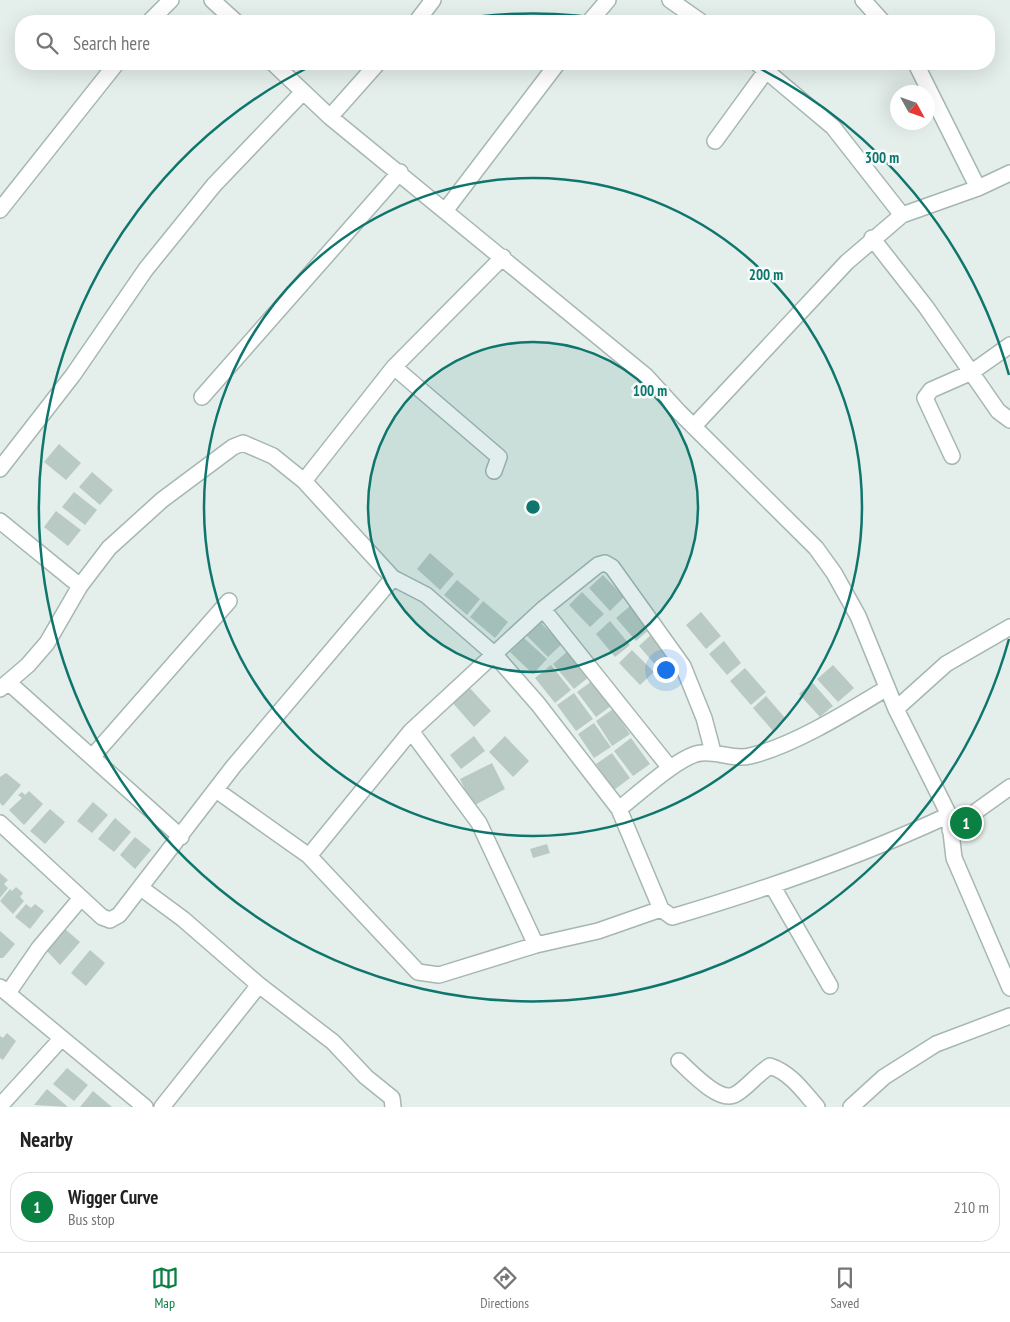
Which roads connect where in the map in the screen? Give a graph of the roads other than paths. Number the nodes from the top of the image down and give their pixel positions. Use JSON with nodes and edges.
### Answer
{"nodes":[{"id":1,"x":170,"y":0,"type":"edge"},
{"id":2,"x":212,"y":0,"type":"edge"},
{"id":3,"x":433,"y":0,"type":"edge"},
{"id":4,"x":608,"y":0,"type":"edge"},
{"id":5,"x":670,"y":0,"type":"edge"},
{"id":6,"x":863,"y":0,"type":"edge"},
{"id":7,"x":156,"y":15,"type":"edge"},
{"id":8,"x":228,"y":15,"type":"edge"},
{"id":9,"x":422,"y":15,"type":"edge"},
{"id":10,"x":595,"y":15,"type":"edge"},
{"id":11,"x":691,"y":15,"type":"edge"},
{"id":12,"x":877,"y":15,"type":"edge"},
{"id":13,"x":111,"y":70,"type":"edge"},
{"id":14,"x":280,"y":70,"type":"edge"},
{"id":15,"x":372,"y":70,"type":"edge"},
{"id":16,"x":552,"y":70,"type":"edge"},
{"id":17,"x":760,"y":70,"type":"edge"},
{"id":18,"x":766,"y":70,"type":"edge"},
{"id":19,"x":919,"y":70,"type":"edge"},
{"id":20,"x":303,"y":92,"type":"junction"},
{"id":21,"x":330,"y":117,"type":"junction"},
{"id":22,"x":715,"y":141,"type":"dead end"},
{"id":23,"x":400,"y":172,"type":"junction"},
{"id":24,"x":1009,"y":178,"type":"edge"},
{"id":25,"x":978,"y":188,"type":"junction"},
{"id":26,"x":0,"y":210,"type":"edge"},
{"id":27,"x":446,"y":211,"type":"junction"},
{"id":28,"x":902,"y":215,"type":"junction"},
{"id":29,"x":872,"y":238,"type":"junction"},
{"id":30,"x":502,"y":257,"type":"junction"},
{"id":31,"x":1010,"y":345,"type":"edge"},
{"id":32,"x":394,"y":367,"type":"junction"},
{"id":33,"x":972,"y":372,"type":"junction"},
{"id":34,"x":202,"y":397,"type":"dead end"},
{"id":35,"x":1010,"y":420,"type":"edge"},
{"id":36,"x":694,"y":426,"type":"junction"},
{"id":37,"x":952,"y":456,"type":"dead end"},
{"id":38,"x":0,"y":469,"type":"edge"},
{"id":39,"x":494,"y":471,"type":"dead end"},
{"id":40,"x":304,"y":481,"type":"junction"},
{"id":41,"x":0,"y":522,"type":"edge"},
{"id":42,"x":394,"y":578,"type":"junction"},
{"id":43,"x":80,"y":586,"type":"junction"},
{"id":44,"x":229,"y":601,"type":"dead end"},
{"id":45,"x":543,"y":609,"type":"junction"},
{"id":46,"x":1010,"y":627,"type":"edge"},
{"id":47,"x":495,"y":655,"type":"junction"},
{"id":48,"x":4,"y":685,"type":"edge"},
{"id":49,"x":887,"y":688,"type":"junction"},
{"id":50,"x":896,"y":708,"type":"junction"},
{"id":51,"x":411,"y":731,"type":"junction"},
{"id":52,"x":713,"y":752,"type":"junction"},
{"id":53,"x":94,"y":756,"type":"junction"},
{"id":54,"x":670,"y":768,"type":"junction"},
{"id":55,"x":1010,"y":787,"type":"edge"},
{"id":56,"x":216,"y":790,"type":"junction"},
{"id":57,"x":620,"y":809,"type":"junction"},
{"id":58,"x":950,"y":822,"type":"junction"},
{"id":59,"x":0,"y":823,"type":"edge"},
{"id":60,"x":181,"y":837,"type":"junction"},
{"id":61,"x":309,"y":856,"type":"junction"},
{"id":62,"x":773,"y":887,"type":"junction"},
{"id":63,"x":141,"y":888,"type":"junction"},
{"id":64,"x":81,"y":898,"type":"junction"},
{"id":65,"x":661,"y":909,"type":"junction"},
{"id":66,"x":536,"y":945,"type":"junction"},
{"id":67,"x":259,"y":985,"type":"junction"},
{"id":68,"x":830,"y":986,"type":"dead end"},
{"id":69,"x":1010,"y":988,"type":"edge"},
{"id":70,"x":4,"y":990,"type":"edge"},
{"id":71,"x":1010,"y":1016,"type":"edge"},
{"id":72,"x":60,"y":1039,"type":"junction"},
{"id":73,"x":679,"y":1061,"type":"dead end"},
{"id":74,"x":0,"y":1106,"type":"edge"},
{"id":75,"x":145,"y":1107,"type":"edge"},
{"id":76,"x":162,"y":1107,"type":"edge"},
{"id":77,"x":393,"y":1107,"type":"edge"},
{"id":78,"x":817,"y":1107,"type":"edge"},
{"id":79,"x":851,"y":1107,"type":"edge"}],
"edges":[{"from":1,"to":7,"type":"street"},
{"from":2,"to":8,"type":"street"},
{"from":3,"to":9,"type":"street"},
{"from":4,"to":10,"type":"street"},
{"from":5,"to":11,"type":"street"},
{"from":6,"to":12,"type":"street"},
{"from":13,"to":26,"type":"street"},
{"from":14,"to":20,"type":"street"},
{"from":15,"to":21,"type":"street"},
{"from":16,"to":27,"type":"street"},
{"from":17,"to":22,"type":"street"},
{"from":18,"to":28,"type":"street"},
{"from":19,"to":25,"type":"street"},
{"from":20,"to":21,"type":"street"},
{"from":20,"to":38,"type":"street"},
{"from":21,"to":23,"type":"street"},
{"from":23,"to":27,"type":"street"},
{"from":23,"to":34,"type":"street"},
{"from":24,"to":25,"type":"street"},
{"from":25,"to":28,"type":"street"},
{"from":27,"to":30,"type":"street"},
{"from":28,"to":29,"type":"street"},
{"from":29,"to":33,"type":"street"},
{"from":29,"to":36,"type":"street"},
{"from":30,"to":32,"type":"street"},
{"from":30,"to":36,"type":"street"},
{"from":31,"to":33,"type":"street"},
{"from":32,"to":39,"type":"street"},
{"from":32,"to":40,"type":"street"},
{"from":33,"to":35,"type":"street"},
{"from":33,"to":37,"type":"street"},
{"from":36,"to":49,"type":"street"},
{"from":40,"to":42,"type":"street"},
{"from":40,"to":43,"type":"street"},
{"from":41,"to":43,"type":"street"},
{"from":42,"to":47,"type":"street"},
{"from":42,"to":56,"type":"street"},
{"from":43,"to":48,"type":"street"},
{"from":44,"to":53,"type":"street"},
{"from":45,"to":47,"type":"street"},
{"from":45,"to":52,"type":"street"},
{"from":45,"to":54,"type":"street"},
{"from":46,"to":50,"type":"street"},
{"from":47,"to":51,"type":"street"},
{"from":47,"to":57,"type":"street"},
{"from":48,"to":53,"type":"street"},
{"from":49,"to":50,"type":"street"},
{"from":49,"to":52,"type":"street"},
{"from":50,"to":58,"type":"street"},
{"from":51,"to":61,"type":"street"},
{"from":51,"to":66,"type":"street"},
{"from":52,"to":54,"type":"street"},
{"from":53,"to":60,"type":"street"},
{"from":54,"to":57,"type":"street"},
{"from":55,"to":58,"type":"street"},
{"from":56,"to":60,"type":"street"},
{"from":56,"to":61,"type":"street"},
{"from":57,"to":65,"type":"street"},
{"from":58,"to":62,"type":"street"},
{"from":58,"to":69,"type":"street"},
{"from":59,"to":64,"type":"street"},
{"from":60,"to":63,"type":"street"},
{"from":61,"to":66,"type":"street"},
{"from":62,"to":65,"type":"street"},
{"from":62,"to":68,"type":"street"},
{"from":63,"to":64,"type":"street"},
{"from":63,"to":67,"type":"street"},
{"from":64,"to":70,"type":"street"},
{"from":65,"to":66,"type":"street"},
{"from":67,"to":76,"type":"street"},
{"from":67,"to":77,"type":"street"},
{"from":70,"to":72,"type":"street"},
{"from":71,"to":79,"type":"street"},
{"from":72,"to":74,"type":"street"},
{"from":72,"to":75,"type":"street"},
{"from":73,"to":78,"type":"street"}]}
